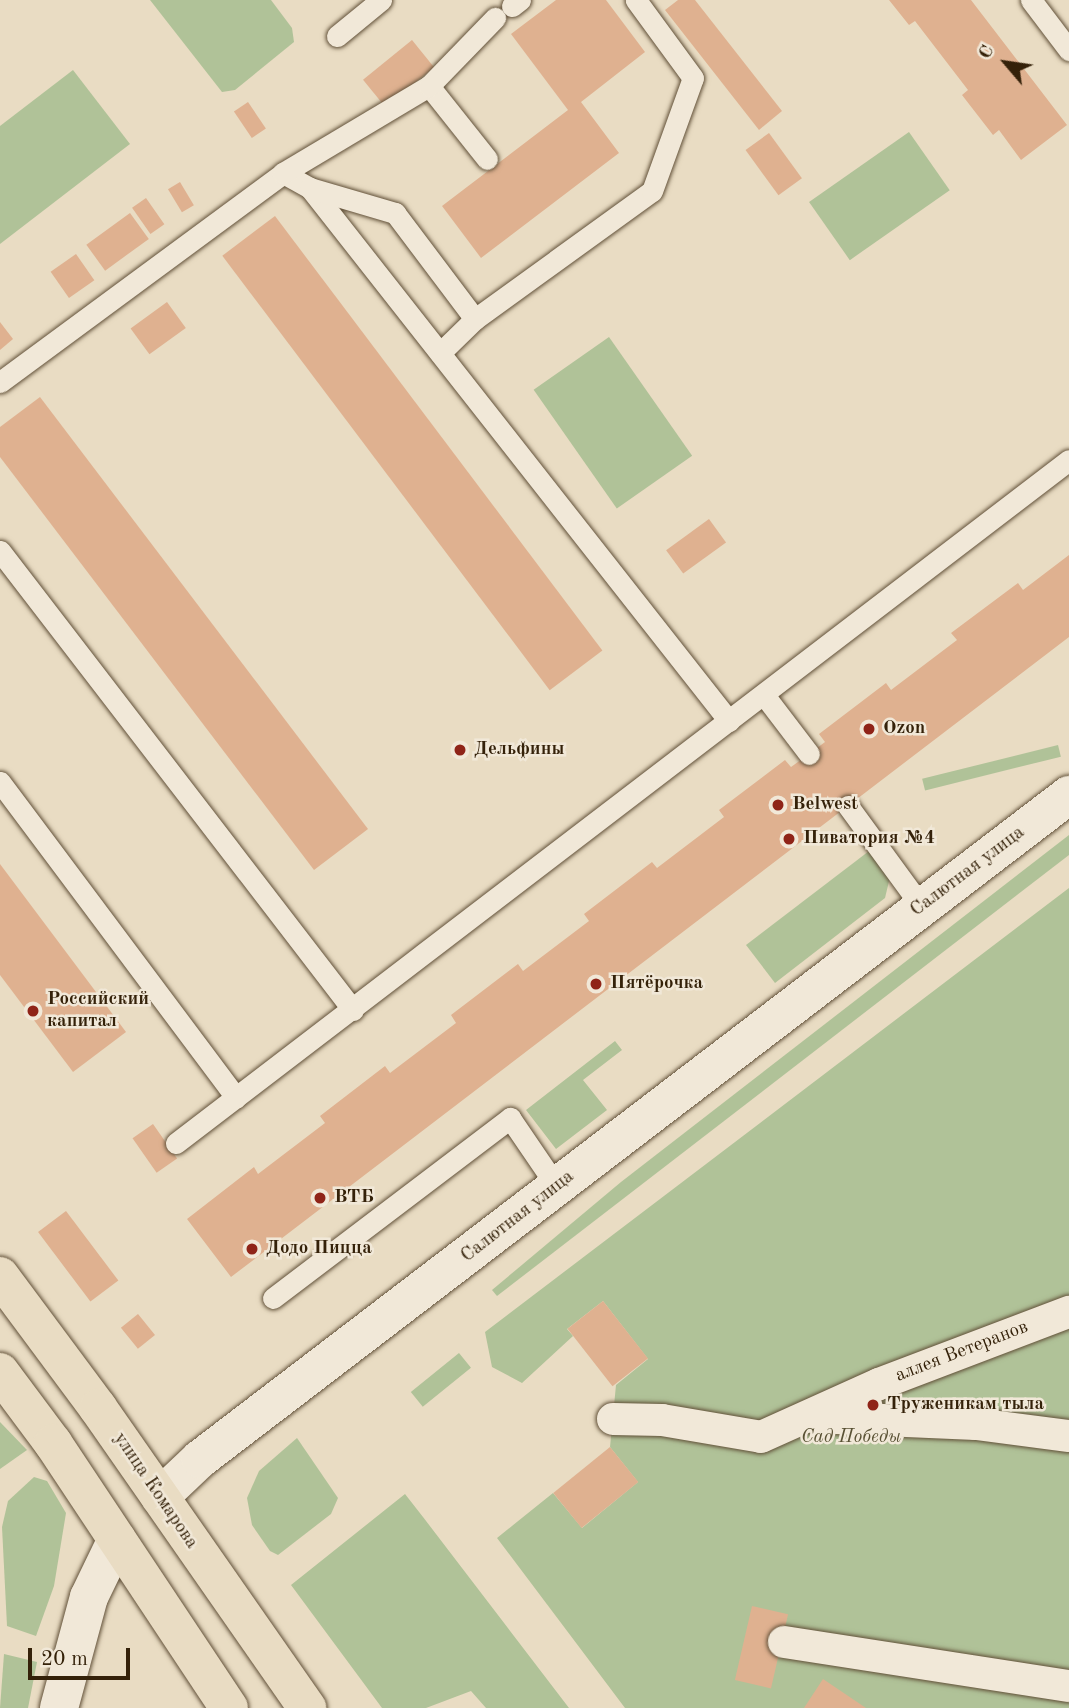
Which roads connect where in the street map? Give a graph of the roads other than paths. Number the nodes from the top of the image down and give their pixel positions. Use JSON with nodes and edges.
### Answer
{"nodes":[{"id":1,"x":381,"y":0,"type":"edge"},
{"id":2,"x":636,"y":0,"type":"edge"},
{"id":3,"x":1031,"y":0,"type":"edge"},
{"id":4,"x":509,"y":8,"type":"edge"},
{"id":5,"x":337,"y":36,"type":"dead end"},
{"id":6,"x":1069,"y":50,"type":"edge"},
{"id":7,"x":429,"y":86,"type":"junction"},
{"id":8,"x":487,"y":159,"type":"dead end"},
{"id":9,"x":283,"y":173,"type":"junction"},
{"id":10,"x":310,"y":188,"type":"junction"},
{"id":11,"x":475,"y":319,"type":"junction"},
{"id":12,"x":440,"y":353,"type":"junction"},
{"id":13,"x":0,"y":382,"type":"edge"},
{"id":14,"x":1069,"y":460,"type":"edge"},
{"id":15,"x":0,"y":551,"type":"edge"},
{"id":16,"x":764,"y":695,"type":"junction"},
{"id":17,"x":729,"y":720,"type":"junction"},
{"id":18,"x":809,"y":754,"type":"dead end"},
{"id":19,"x":0,"y":782,"type":"edge"},
{"id":20,"x":1069,"y":795,"type":"edge"},
{"id":21,"x":848,"y":806,"type":"dead end"},
{"id":22,"x":922,"y":907,"type":"junction"},
{"id":23,"x":353,"y":1010,"type":"junction"},
{"id":24,"x":236,"y":1098,"type":"junction"},
{"id":25,"x":176,"y":1143,"type":"dead end"},
{"id":26,"x":556,"y":1187,"type":"junction"},
{"id":27,"x":0,"y":1276,"type":"edge"},
{"id":28,"x":273,"y":1298,"type":"dead end"},
{"id":29,"x":1069,"y":1312,"type":"edge"},
{"id":30,"x":0,"y":1372,"type":"edge"},
{"id":31,"x":805,"y":1416,"type":"junction"},
{"id":32,"x":613,"y":1419,"type":"dead end"},
{"id":33,"x":1069,"y":1436,"type":"edge"},
{"id":34,"x":160,"y":1497,"type":"junction"},
{"id":35,"x":117,"y":1539,"type":"junction"},
{"id":36,"x":784,"y":1642,"type":"dead end"},
{"id":37,"x":1069,"y":1686,"type":"edge"},
{"id":38,"x":59,"y":1708,"type":"edge"},
{"id":39,"x":229,"y":1708,"type":"edge"},
{"id":40,"x":307,"y":1708,"type":"edge"}],
"edges":[{"from":1,"to":5,"type":"lane"},
{"from":2,"to":11,"type":"lane"},
{"from":3,"to":6,"type":"lane"},
{"from":4,"to":7,"type":"lane"},
{"from":7,"to":8,"type":"lane"},
{"from":7,"to":9,"type":"lane"},
{"from":9,"to":10,"type":"lane"},
{"from":9,"to":13,"type":"lane"},
{"from":10,"to":11,"type":"lane"},
{"from":10,"to":12,"type":"lane"},
{"from":11,"to":12,"type":"lane"},
{"from":12,"to":17,"type":"lane"},
{"from":14,"to":16,"type":"lane"},
{"from":15,"to":23,"type":"lane"},
{"from":16,"to":17,"type":"lane"},
{"from":16,"to":18,"type":"lane"},
{"from":17,"to":23,"type":"lane"},
{"from":19,"to":24,"type":"lane"},
{"from":20,"to":22,"type":"street","name":"Салютная улица"},
{"from":21,"to":22,"type":"lane"},
{"from":22,"to":26,"type":"street","name":"Салютная улица"},
{"from":23,"to":24,"type":"lane"},
{"from":24,"to":25,"type":"lane"},
{"from":26,"to":28,"type":"lane"},
{"from":26,"to":34,"type":"street","name":"Салютная улица"},
{"from":27,"to":34,"type":"main road","name":"улица Комарова"},
{"from":29,"to":31,"type":"street","name":"аллея Ветеранов"},
{"from":30,"to":35,"type":"main road"},
{"from":31,"to":32,"type":"street","name":"аллея Ветеранов"},
{"from":31,"to":33,"type":"street"},
{"from":34,"to":35,"type":"main road","name":"Салютная улица"},
{"from":34,"to":40,"type":"main road","name":"улица Комарова"},
{"from":35,"to":38,"type":"street","name":"Салютная улица"},
{"from":35,"to":39,"type":"main road"},
{"from":36,"to":37,"type":"street"}]}
